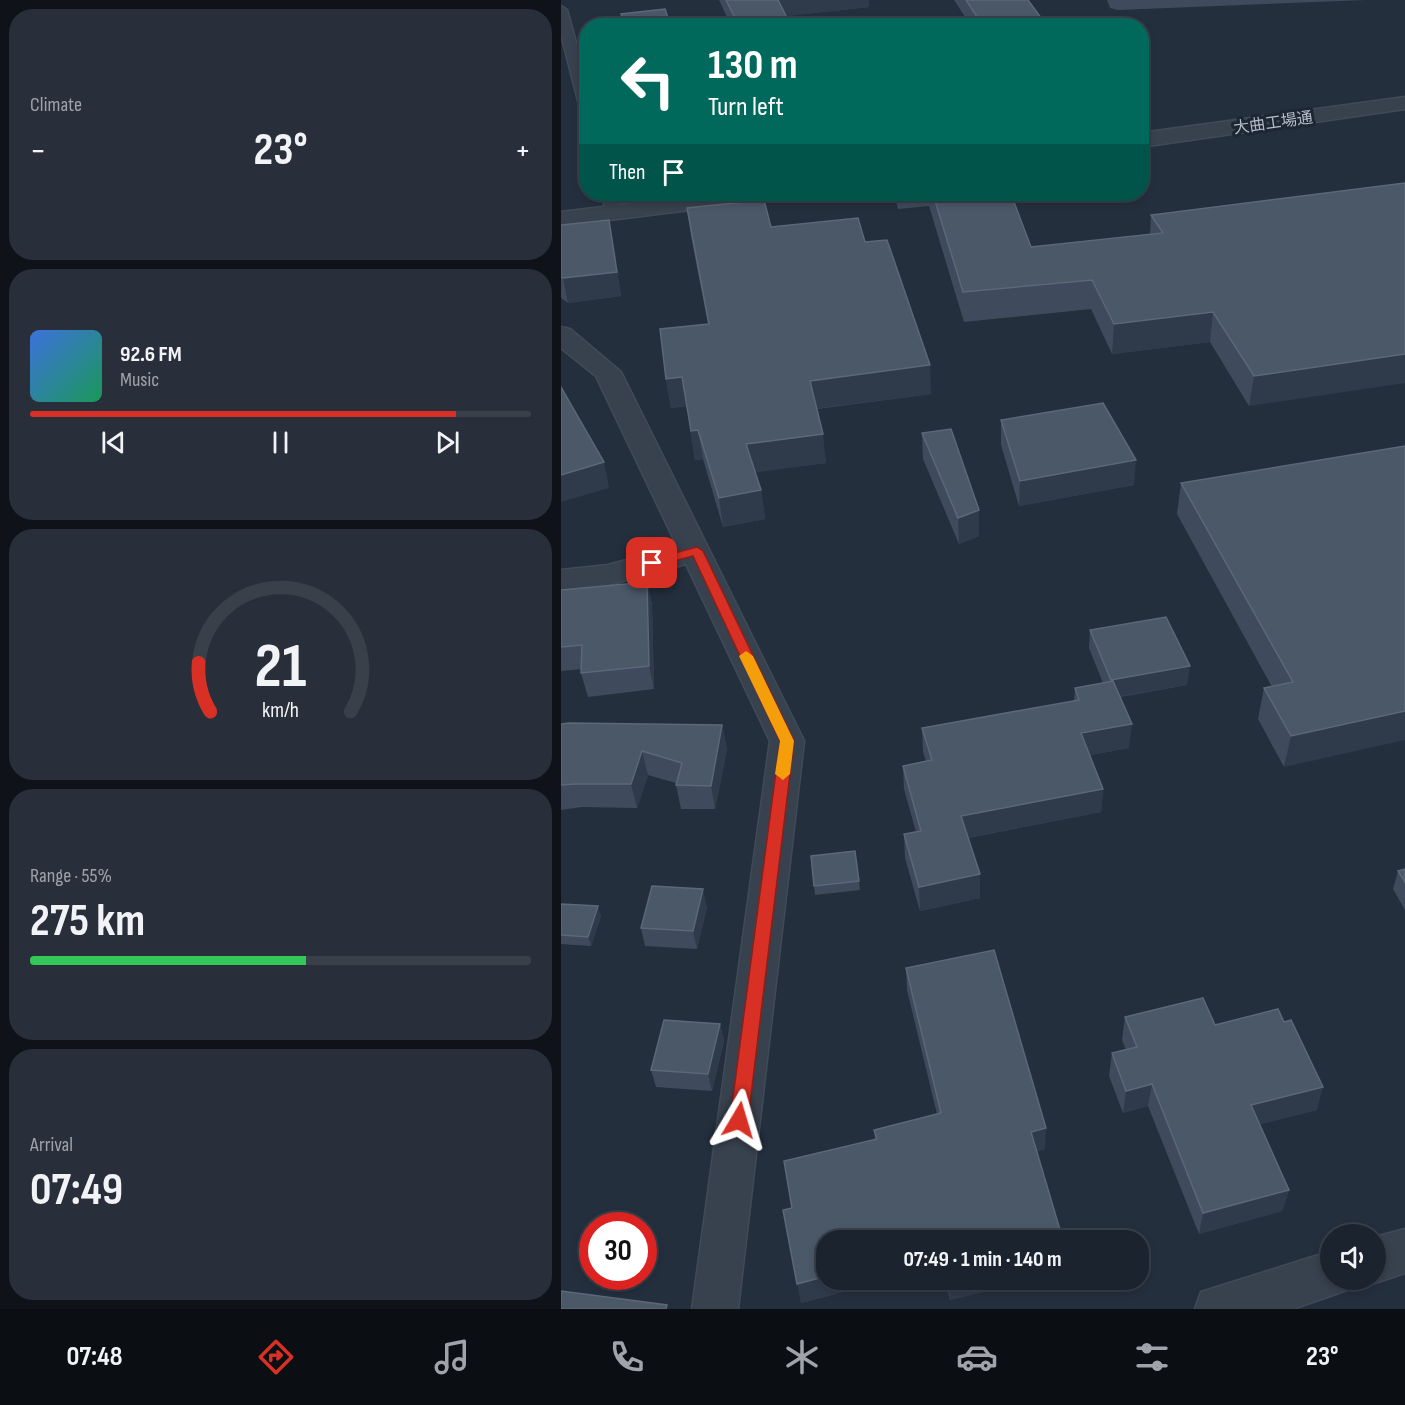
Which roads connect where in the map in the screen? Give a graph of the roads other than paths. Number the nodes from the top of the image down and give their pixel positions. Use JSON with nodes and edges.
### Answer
{"nodes":[{"id":1,"x":561,"y":10,"type":"edge"},
{"id":2,"x":579,"y":79,"type":"edge"},
{"id":3,"x":1405,"y":103,"type":"edge"},
{"id":4,"x":1149,"y":139,"type":"edge"},
{"id":5,"x":656,"y":201,"type":"edge"},
{"id":6,"x":611,"y":204,"type":"edge"},
{"id":7,"x":561,"y":219,"type":"edge"},
{"id":8,"x":561,"y":335,"type":"edge"},
{"id":9,"x":697,"y":551,"type":"junction"},
{"id":10,"x":561,"y":581,"type":"edge"},
{"id":11,"x":1405,"y":1251,"type":"edge"},
{"id":12,"x":1386,"y":1257,"type":"edge"},
{"id":13,"x":1320,"y":1277,"type":"edge"},
{"id":14,"x":715,"y":1309,"type":"edge"},
{"id":15,"x":1218,"y":1309,"type":"edge"}],
"edges":[{"from":1,"to":2,"type":"lane"},
{"from":3,"to":4,"type":"street","name":"大曲工場通"},
{"from":5,"to":6,"type":"street"},
{"from":6,"to":7,"type":"street"},
{"from":8,"to":9,"type":"street"},
{"from":9,"to":10,"type":"street"},
{"from":9,"to":14,"type":"street"},
{"from":11,"to":12,"type":"street"},
{"from":13,"to":15,"type":"street"}]}
